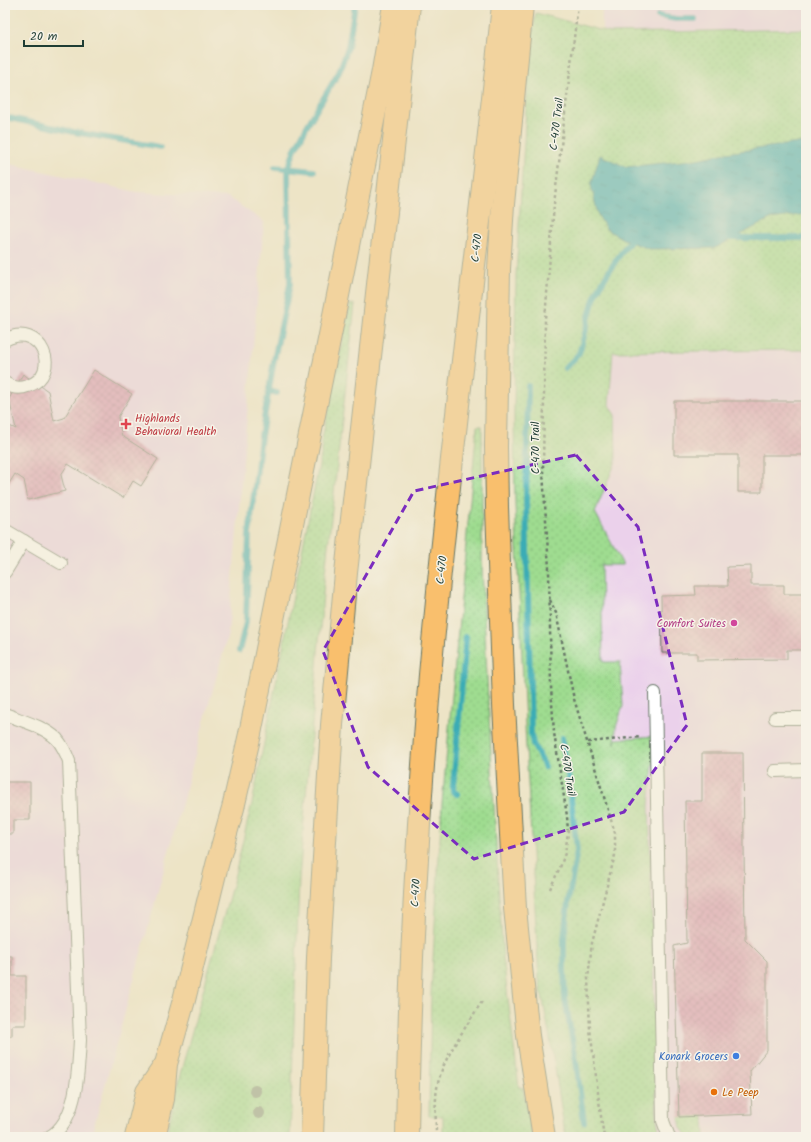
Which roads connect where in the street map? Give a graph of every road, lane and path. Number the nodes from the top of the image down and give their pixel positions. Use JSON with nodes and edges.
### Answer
{"nodes":[{"id":1,"x":394,"y":5,"type":"edge"},
{"id":2,"x":409,"y":5,"type":"edge"},
{"id":3,"x":503,"y":5,"type":"edge"},
{"id":4,"x":522,"y":5,"type":"edge"},
{"id":5,"x":578,"y":5,"type":"edge"},
{"id":6,"x":5,"y":340,"type":"edge"},
{"id":7,"x":5,"y":383,"type":"edge"},
{"id":8,"x":5,"y":530,"type":"edge"},
{"id":9,"x":24,"y":541,"type":"junction"},
{"id":10,"x":61,"y":563,"type":"dead end"},
{"id":11,"x":5,"y":572,"type":"edge"},
{"id":12,"x":550,"y":600,"type":"junction"},
{"id":13,"x":655,"y":693,"type":"dead end"},
{"id":14,"x":5,"y":714,"type":"edge"},
{"id":15,"x":775,"y":718,"type":"dead end"},
{"id":16,"x":806,"y":718,"type":"edge"},
{"id":17,"x":656,"y":736,"type":"junction"},
{"id":18,"x":588,"y":742,"type":"junction"},
{"id":19,"x":806,"y":770,"type":"edge"},
{"id":20,"x":775,"y":771,"type":"dead end"},
{"id":21,"x":550,"y":889,"type":"dead end"},
{"id":22,"x":482,"y":1001,"type":"dead end"},
{"id":23,"x":166,"y":1064,"type":"junction"},
{"id":24,"x":540,"y":1111,"type":"junction"},
{"id":25,"x":49,"y":1137,"type":"edge"},
{"id":26,"x":136,"y":1137,"type":"edge"},
{"id":27,"x":154,"y":1137,"type":"edge"},
{"id":28,"x":312,"y":1137,"type":"edge"},
{"id":29,"x":407,"y":1137,"type":"edge"},
{"id":30,"x":436,"y":1137,"type":"edge"},
{"id":31,"x":544,"y":1137,"type":"edge"},
{"id":32,"x":557,"y":1137,"type":"edge"},
{"id":33,"x":604,"y":1137,"type":"edge"},
{"id":34,"x":669,"y":1137,"type":"edge"}],
"edges":[{"from":1,"to":23,"type":"highway"},
{"from":2,"to":28,"type":"highway"},
{"from":3,"to":29,"type":"highway","name":"C-470"},
{"from":4,"to":24,"type":"highway"},
{"from":5,"to":12,"type":"path","name":"C-470 Trail"},
{"from":6,"to":7,"type":"lane"},
{"from":8,"to":9,"type":"lane"},
{"from":9,"to":10,"type":"lane"},
{"from":9,"to":11,"type":"lane"},
{"from":12,"to":18,"type":"path"},
{"from":12,"to":21,"type":"path","name":"C-470 Trail"},
{"from":13,"to":17,"type":"lane"},
{"from":14,"to":25,"type":"lane"},
{"from":15,"to":16,"type":"lane"},
{"from":17,"to":18,"type":"path"},
{"from":17,"to":34,"type":"lane"},
{"from":18,"to":33,"type":"path"},
{"from":19,"to":20,"type":"lane"},
{"from":22,"to":30,"type":"path"},
{"from":23,"to":26,"type":"highway"},
{"from":23,"to":27,"type":"highway"},
{"from":24,"to":31,"type":"highway"},
{"from":24,"to":32,"type":"highway"}]}
